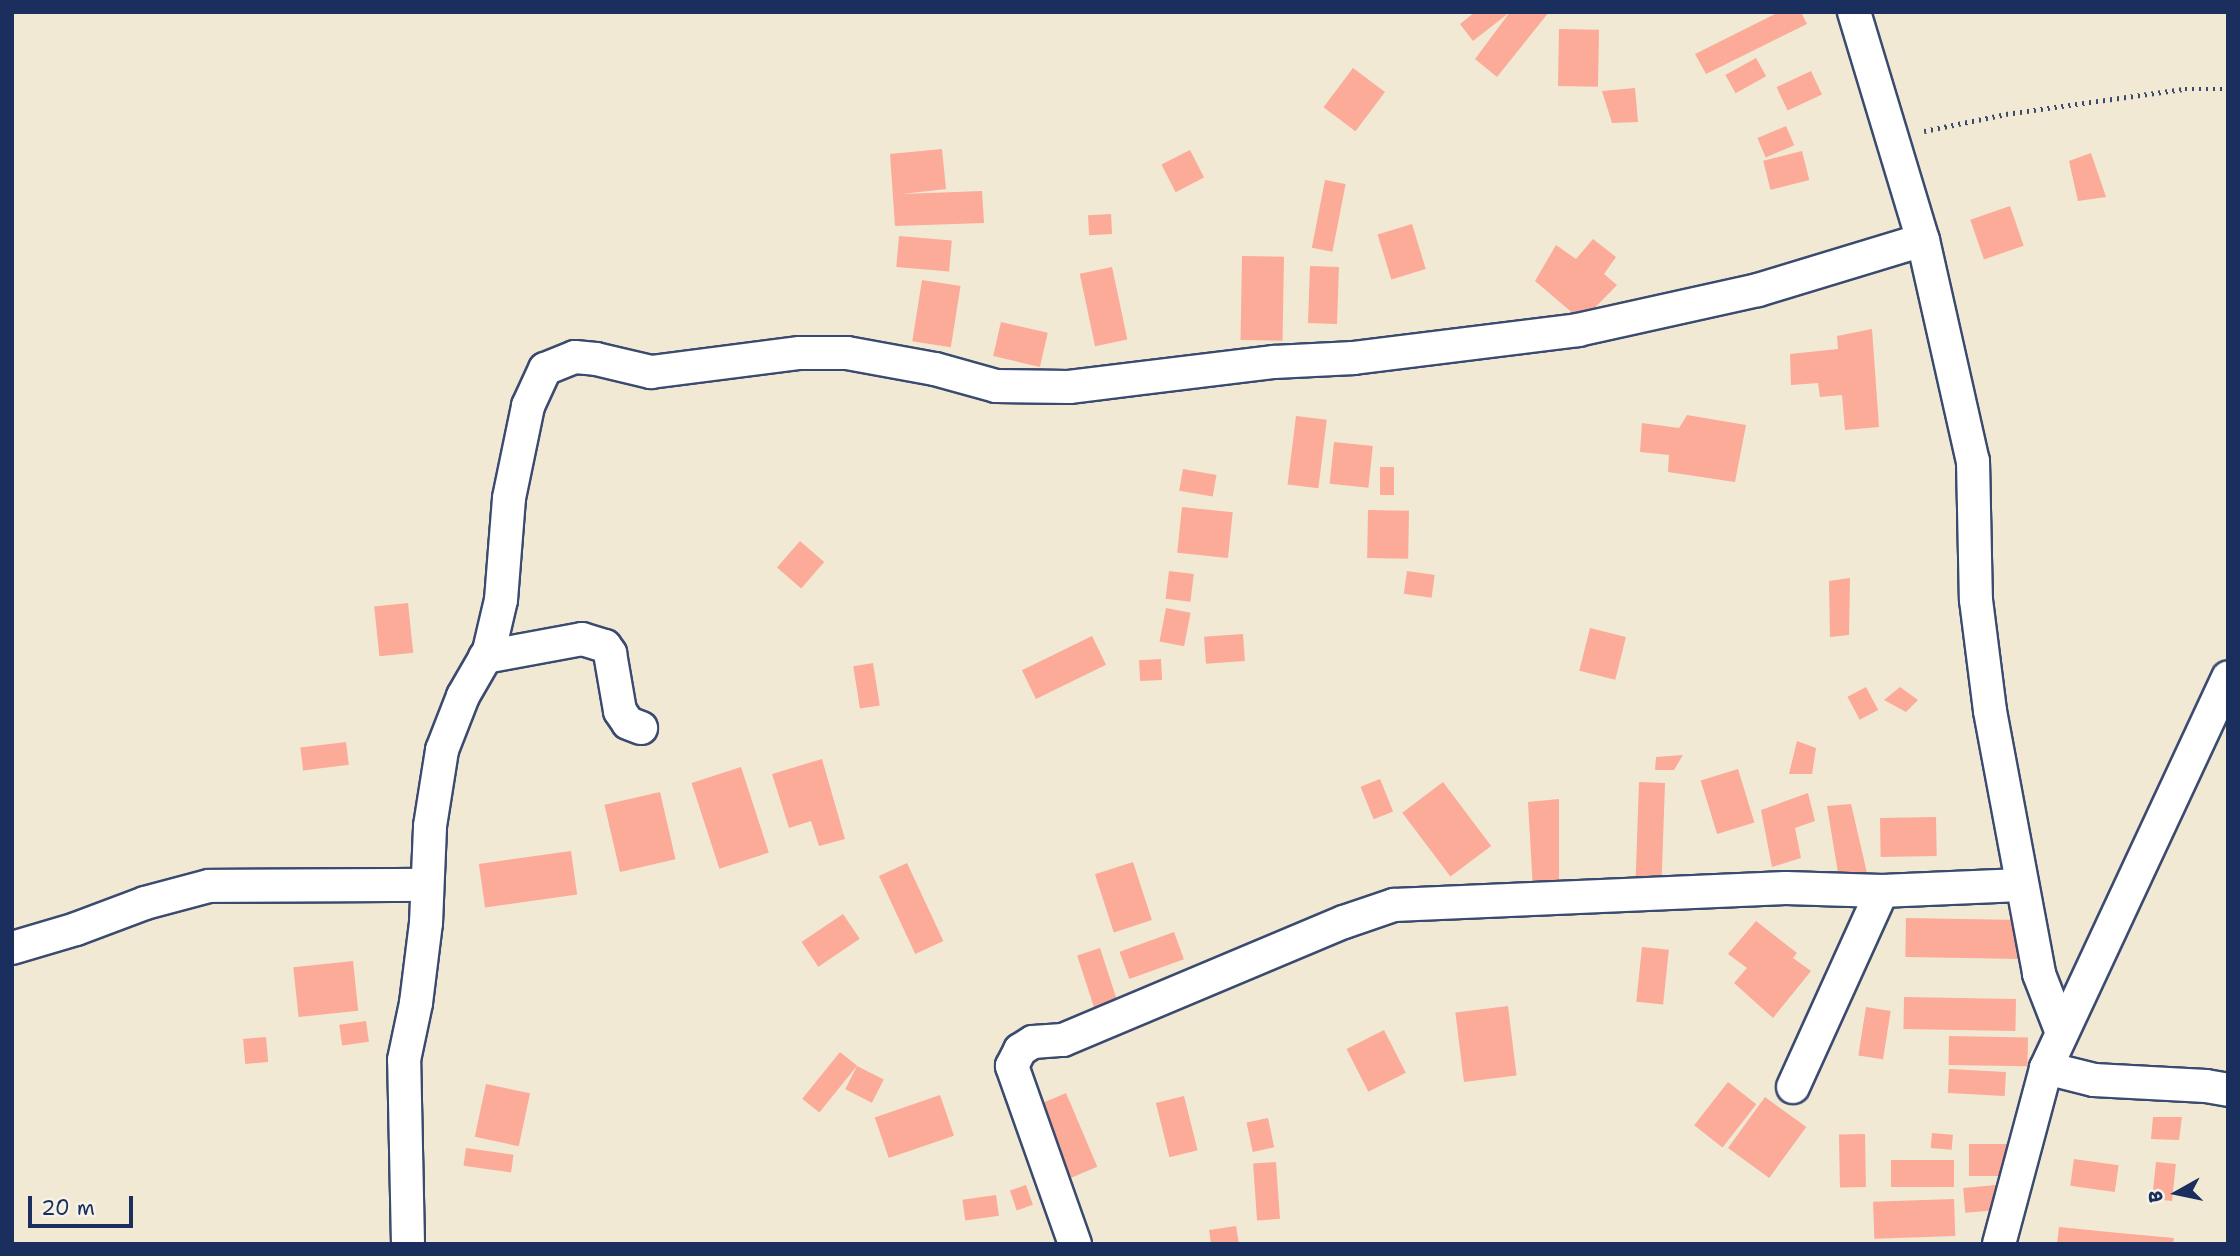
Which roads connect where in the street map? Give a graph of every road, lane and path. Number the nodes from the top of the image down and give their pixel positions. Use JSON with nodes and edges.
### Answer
{"nodes":[{"id":1,"x":1854,"y":12,"type":"edge"},
{"id":2,"x":2228,"y":89,"type":"edge"},
{"id":3,"x":1892,"y":137,"type":"junction"},
{"id":4,"x":1923,"y":240,"type":"junction"},
{"id":5,"x":485,"y":657,"type":"junction"},
{"id":6,"x":2223,"y":694,"type":"edge"},
{"id":7,"x":641,"y":728,"type":"dead end"},
{"id":8,"x":426,"y":885,"type":"junction"},
{"id":9,"x":2021,"y":885,"type":"junction"},
{"id":10,"x":1882,"y":891,"type":"junction"},
{"id":11,"x":12,"y":948,"type":"edge"},
{"id":12,"x":2062,"y":1033,"type":"junction"},
{"id":13,"x":2046,"y":1068,"type":"junction"},
{"id":14,"x":1793,"y":1087,"type":"dead end"},
{"id":15,"x":2228,"y":1090,"type":"edge"},
{"id":16,"x":408,"y":1244,"type":"edge"},
{"id":17,"x":1075,"y":1244,"type":"edge"},
{"id":18,"x":1999,"y":1244,"type":"edge"}],
"edges":[{"from":1,"to":3,"type":"street"},
{"from":2,"to":3,"type":"path"},
{"from":3,"to":4,"type":"street"},
{"from":4,"to":5,"type":"street"},
{"from":4,"to":9,"type":"street"},
{"from":5,"to":7,"type":"street"},
{"from":5,"to":8,"type":"street"},
{"from":6,"to":12,"type":"street"},
{"from":8,"to":11,"type":"street"},
{"from":8,"to":16,"type":"street"},
{"from":9,"to":10,"type":"street"},
{"from":9,"to":12,"type":"street"},
{"from":10,"to":14,"type":"street"},
{"from":10,"to":17,"type":"street"},
{"from":12,"to":13,"type":"street"},
{"from":13,"to":15,"type":"street"},
{"from":13,"to":18,"type":"street"}]}
